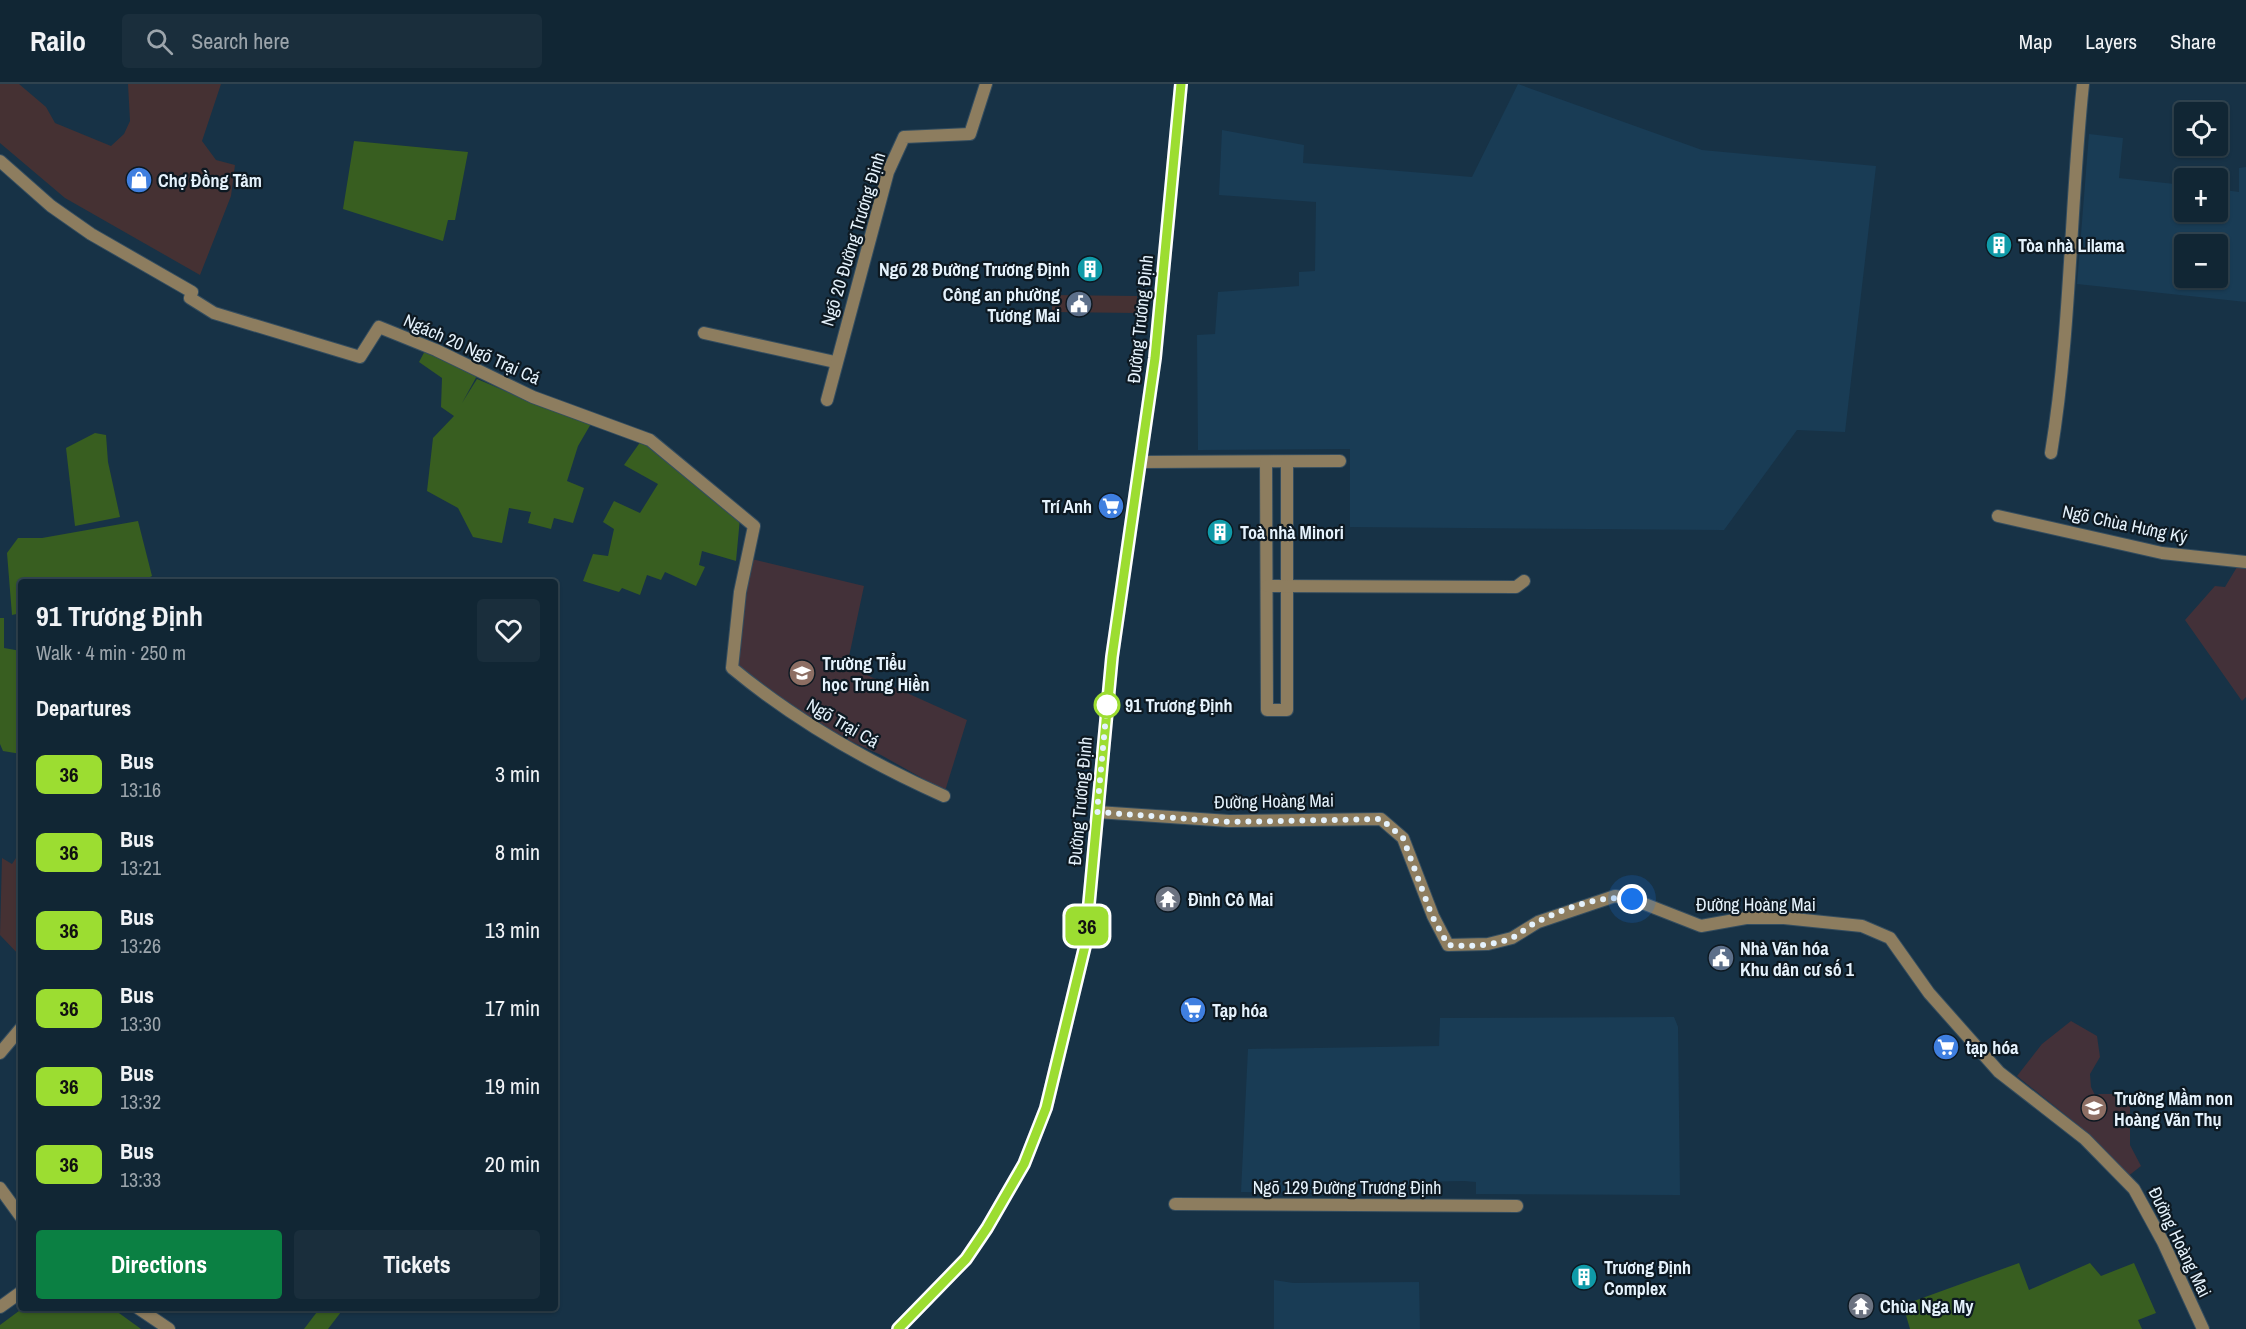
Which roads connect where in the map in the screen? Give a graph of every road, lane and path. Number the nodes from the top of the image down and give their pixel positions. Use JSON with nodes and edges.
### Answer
{"nodes":[{"id":1,"x":986,"y":84,"type":"edge"},
{"id":2,"x":1181,"y":84,"type":"edge"},
{"id":3,"x":2083,"y":84,"type":"edge"},
{"id":4,"x":0,"y":161,"type":"edge"},
{"id":5,"x":704,"y":333,"type":"dead end"},
{"id":6,"x":835,"y":362,"type":"junction"},
{"id":7,"x":827,"y":400,"type":"dead end"},
{"id":8,"x":2051,"y":453,"type":"dead end"},
{"id":9,"x":1340,"y":461,"type":"dead end"},
{"id":10,"x":1141,"y":462,"type":"junction"},
{"id":11,"x":1266,"y":462,"type":"junction"},
{"id":12,"x":1287,"y":462,"type":"junction"},
{"id":13,"x":1998,"y":516,"type":"dead end"},
{"id":14,"x":2246,"y":562,"type":"edge"},
{"id":15,"x":1524,"y":581,"type":"dead end"},
{"id":16,"x":1267,"y":586,"type":"junction"},
{"id":17,"x":1287,"y":586,"type":"junction"},
{"id":18,"x":732,"y":668,"type":"joint"},
{"id":19,"x":944,"y":796,"type":"dead end"},
{"id":20,"x":1097,"y":812,"type":"junction"},
{"id":21,"x":18,"y":1032,"type":"edge"},
{"id":22,"x":0,"y":1053,"type":"edge"},
{"id":23,"x":0,"y":1188,"type":"edge"},
{"id":24,"x":1175,"y":1204,"type":"dead end"},
{"id":25,"x":1517,"y":1206,"type":"dead end"},
{"id":26,"x":18,"y":1213,"type":"edge"},
{"id":27,"x":18,"y":1294,"type":"edge"},
{"id":28,"x":0,"y":1307,"type":"edge"},
{"id":29,"x":142,"y":1311,"type":"edge"},
{"id":30,"x":169,"y":1329,"type":"edge"},
{"id":31,"x":898,"y":1329,"type":"edge"},
{"id":32,"x":2203,"y":1329,"type":"edge"}],
"edges":[{"from":1,"to":6,"type":"street","name":"Ngõ 20 Đường Trương Định"},
{"from":2,"to":10,"type":"main road","name":"Đường Trương Định"},
{"from":3,"to":8,"type":"street"},
{"from":4,"to":18,"type":"street","name":"Ngách 20 Ngõ Trại Cá"},
{"from":5,"to":6,"type":"street"},
{"from":6,"to":7,"type":"street","name":"Ngõ 20 Đường Trương Định"},
{"from":9,"to":12,"type":"street"},
{"from":10,"to":11,"type":"street"},
{"from":10,"to":20,"type":"main road","name":"Đường Trương Định"},
{"from":11,"to":12,"type":"street"},
{"from":11,"to":16,"type":"street"},
{"from":12,"to":17,"type":"street"},
{"from":13,"to":14,"type":"street","name":"Ngõ Chùa Hưng Ký"},
{"from":15,"to":17,"type":"street"},
{"from":16,"to":17,"type":"street"},
{"from":16,"to":17,"type":"street"},
{"from":18,"to":19,"type":"street","name":"Ngõ Trại Cá"},
{"from":20,"to":31,"type":"main road","name":"Đường Trương Định"},
{"from":20,"to":32,"type":"street","name":"Đường Hoàng Mai"},
{"from":21,"to":22,"type":"street"},
{"from":23,"to":26,"type":"street"},
{"from":24,"to":25,"type":"street","name":"Ngõ 129 Đường Trương Định"},
{"from":27,"to":28,"type":"street"},
{"from":29,"to":30,"type":"street"}]}
